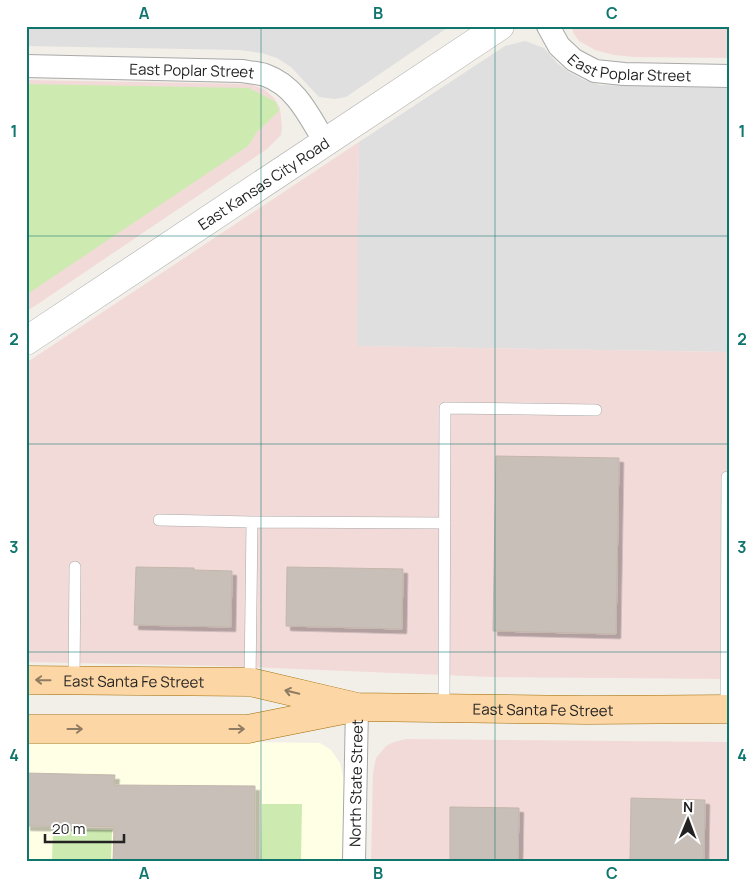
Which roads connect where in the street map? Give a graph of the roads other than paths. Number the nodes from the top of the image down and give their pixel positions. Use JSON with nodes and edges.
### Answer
{"nodes":[{"id":1,"x":500,"y":26,"type":"edge"},
{"id":2,"x":548,"y":26,"type":"edge"},
{"id":3,"x":26,"y":66,"type":"edge"},
{"id":4,"x":730,"y":76,"type":"edge"},
{"id":5,"x":324,"y":142,"type":"junction"},
{"id":6,"x":26,"y":341,"type":"edge"},
{"id":7,"x":596,"y":410,"type":"dead end"},
{"id":8,"x":730,"y":477,"type":"edge"},
{"id":9,"x":159,"y":520,"type":"dead end"},
{"id":10,"x":252,"y":522,"type":"junction"},
{"id":11,"x":445,"y":523,"type":"junction"},
{"id":12,"x":75,"y":567,"type":"dead end"},
{"id":13,"x":26,"y":680,"type":"edge"},
{"id":14,"x":74,"y":681,"type":"junction"},
{"id":15,"x":250,"y":682,"type":"junction"},
{"id":16,"x":357,"y":707,"type":"junction"},
{"id":17,"x":444,"y":708,"type":"junction"},
{"id":18,"x":728,"y":708,"type":"edge"},
{"id":19,"x":26,"y":729,"type":"edge"},
{"id":20,"x":354,"y":861,"type":"edge"}],
"edges":[{"from":1,"to":5,"type":"street","name":"East Kansas City Road"},
{"from":2,"to":4,"type":"street","name":"East Poplar Street"},
{"from":3,"to":5,"type":"street","name":"East Poplar Street"},
{"from":5,"to":6,"type":"street","name":"East Kansas City Road"},
{"from":7,"to":11,"type":"lane"},
{"from":8,"to":18,"type":"lane"},
{"from":9,"to":10,"type":"lane"},
{"from":10,"to":11,"type":"lane"},
{"from":10,"to":15,"type":"lane"},
{"from":11,"to":17,"type":"lane"},
{"from":12,"to":14,"type":"lane"},
{"from":14,"to":13,"type":"main road","name":"East Santa Fe Street","one_way":true},
{"from":14,"to":15,"type":"main road","name":"East Santa Fe Street"},
{"from":16,"to":15,"type":"main road","name":"East Santa Fe Street","one_way":true},
{"from":16,"to":17,"type":"main road","name":"East Santa Fe Street"},
{"from":19,"to":16,"type":"main road","name":"East Santa Fe Street","one_way":true},
{"from":16,"to":20,"type":"street","name":"North State Street"},
{"from":17,"to":18,"type":"main road","name":"East Santa Fe Street"}]}
